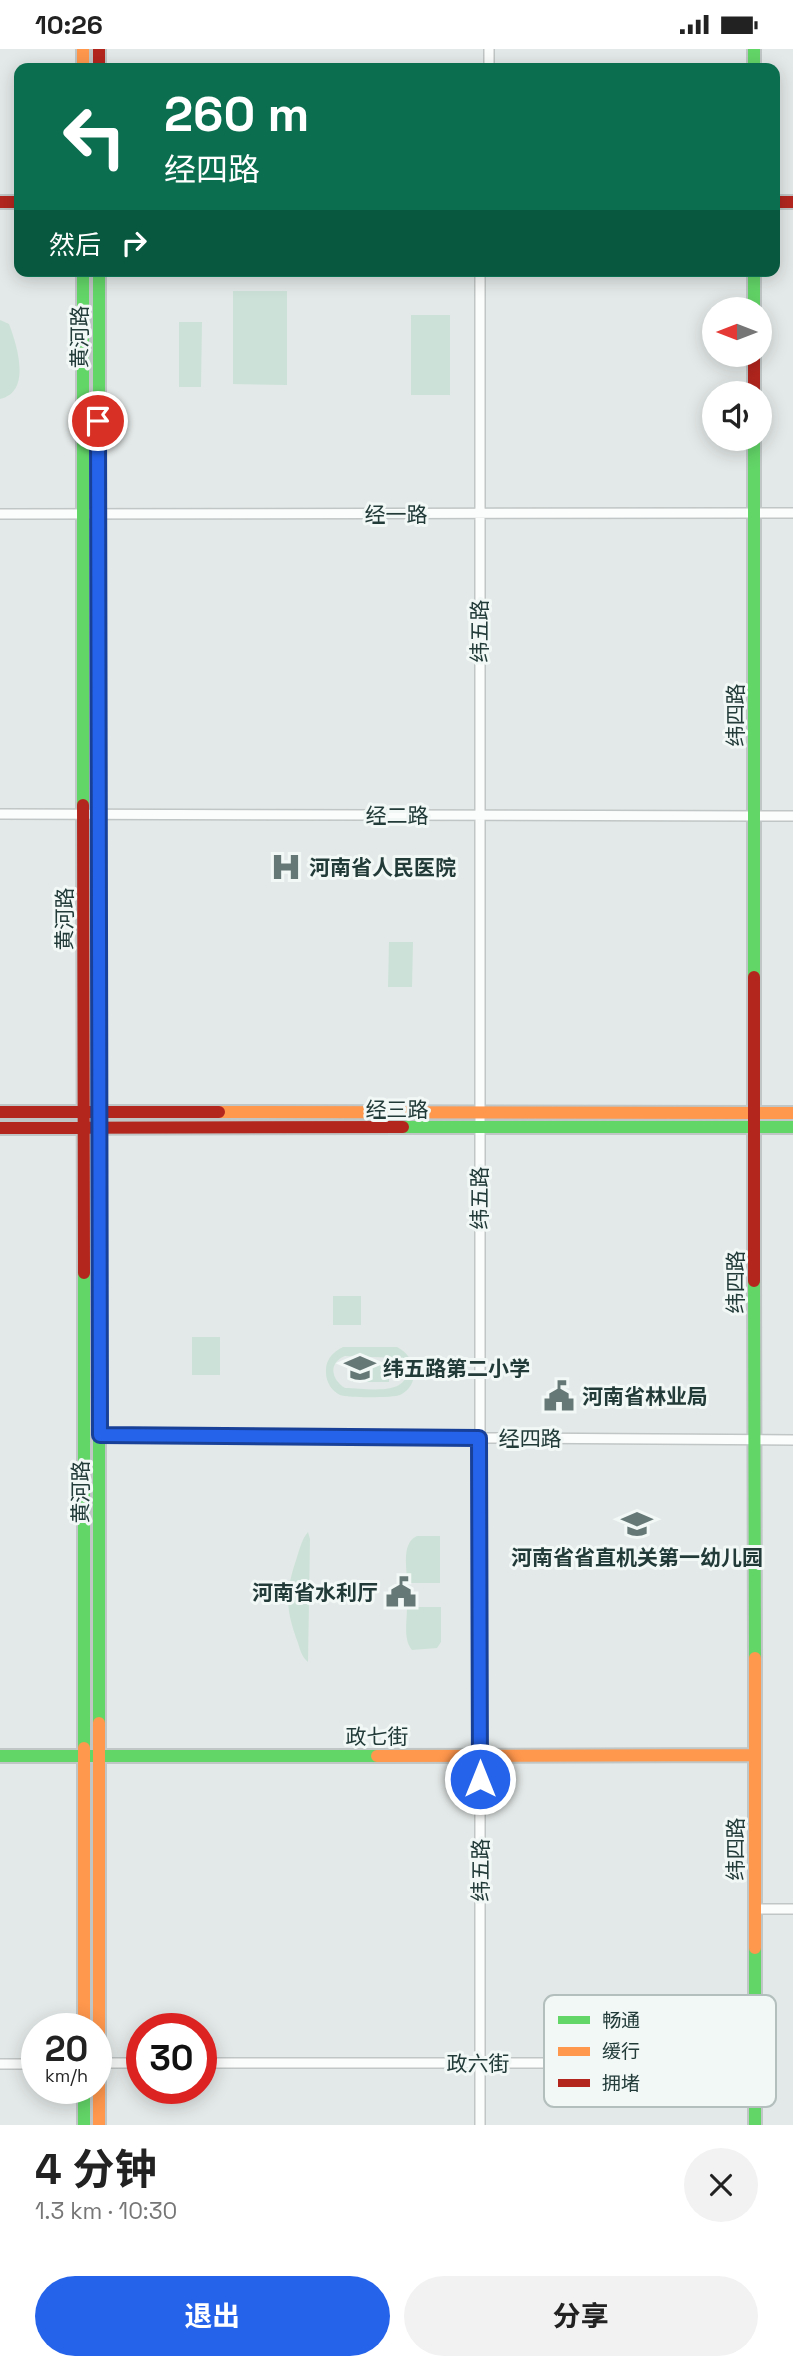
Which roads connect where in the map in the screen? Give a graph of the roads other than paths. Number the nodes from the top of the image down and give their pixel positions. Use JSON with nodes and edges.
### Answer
{"nodes":[{"id":1,"x":83,"y":277,"type":"edge"},
{"id":2,"x":99,"y":277,"type":"edge"},
{"id":3,"x":480,"y":277,"type":"edge"},
{"id":4,"x":754,"y":277,"type":"edge"},
{"id":5,"x":754,"y":297,"type":"edge"},
{"id":6,"x":754,"y":451,"type":"edge"},
{"id":7,"x":479,"y":513,"type":"junction"},
{"id":8,"x":754,"y":513,"type":"junction"},
{"id":9,"x":793,"y":513,"type":"edge"},
{"id":10,"x":0,"y":514,"type":"edge"},
{"id":11,"x":83,"y":514,"type":"junction"},
{"id":12,"x":98,"y":514,"type":"junction"},
{"id":13,"x":0,"y":814,"type":"edge"},
{"id":14,"x":83,"y":814,"type":"junction"},
{"id":15,"x":99,"y":814,"type":"junction"},
{"id":16,"x":479,"y":815,"type":"junction"},
{"id":17,"x":754,"y":815,"type":"junction"},
{"id":18,"x":793,"y":816,"type":"edge"},
{"id":19,"x":0,"y":1112,"type":"edge"},
{"id":20,"x":84,"y":1112,"type":"junction"},
{"id":21,"x":99,"y":1112,"type":"junction"},
{"id":22,"x":479,"y":1113,"type":"junction"},
{"id":23,"x":754,"y":1113,"type":"junction"},
{"id":24,"x":793,"y":1113,"type":"edge"},
{"id":25,"x":754,"y":1127,"type":"junction"},
{"id":26,"x":793,"y":1127,"type":"edge"},
{"id":27,"x":0,"y":1128,"type":"edge"},
{"id":28,"x":84,"y":1128,"type":"junction"},
{"id":29,"x":99,"y":1128,"type":"junction"},
{"id":30,"x":479,"y":1128,"type":"junction"},
{"id":31,"x":100,"y":1435,"type":"junction"},
{"id":32,"x":479,"y":1438,"type":"junction"},
{"id":33,"x":754,"y":1440,"type":"junction"},
{"id":34,"x":793,"y":1440,"type":"edge"},
{"id":35,"x":754,"y":1755,"type":"junction"},
{"id":36,"x":0,"y":1756,"type":"edge"},
{"id":37,"x":84,"y":1756,"type":"junction"},
{"id":38,"x":99,"y":1756,"type":"junction"},
{"id":39,"x":480,"y":1756,"type":"junction"},
{"id":40,"x":755,"y":1909,"type":"junction"},
{"id":41,"x":793,"y":1909,"type":"edge"},
{"id":42,"x":755,"y":1995,"type":"edge"},
{"id":43,"x":84,"y":2013,"type":"edge"},
{"id":44,"x":98,"y":2013,"type":"edge"},
{"id":45,"x":217,"y":2063,"type":"edge"},
{"id":46,"x":480,"y":2063,"type":"junction"},
{"id":47,"x":544,"y":2063,"type":"edge"},
{"id":48,"x":0,"y":2064,"type":"edge"},
{"id":49,"x":21,"y":2064,"type":"edge"},
{"id":50,"x":84,"y":2104,"type":"edge"},
{"id":51,"x":99,"y":2104,"type":"edge"},
{"id":52,"x":755,"y":2107,"type":"edge"},
{"id":53,"x":84,"y":2125,"type":"edge"},
{"id":54,"x":99,"y":2125,"type":"edge"},
{"id":55,"x":480,"y":2125,"type":"edge"},
{"id":56,"x":755,"y":2125,"type":"edge"}],
"edges":[{"from":1,"to":11,"type":"main road","name":"黄河路"},
{"from":2,"to":12,"type":"main road","name":"黄河路"},
{"from":3,"to":7,"type":"street","name":"纬五路"},
{"from":4,"to":5,"type":"main road"},
{"from":6,"to":8,"type":"main road","name":"纬四路"},
{"from":7,"to":8,"type":"street","name":"经一路"},
{"from":7,"to":12,"type":"street","name":"经一路"},
{"from":7,"to":16,"type":"street","name":"纬五路"},
{"from":8,"to":9,"type":"street","name":"经一路"},
{"from":8,"to":17,"type":"main road","name":"纬四路"},
{"from":10,"to":11,"type":"street","name":"经一路"},
{"from":11,"to":12,"type":"street","name":"经一路"},
{"from":11,"to":14,"type":"main road","name":"黄河路"},
{"from":12,"to":15,"type":"main road","name":"黄河路"},
{"from":13,"to":14,"type":"street","name":"经二路"},
{"from":14,"to":15,"type":"street","name":"经二路"},
{"from":14,"to":20,"type":"main road","name":"黄河路"},
{"from":15,"to":16,"type":"street","name":"经二路"},
{"from":15,"to":21,"type":"main road","name":"黄河路"},
{"from":16,"to":17,"type":"street","name":"经二路"},
{"from":16,"to":22,"type":"street","name":"纬五路"},
{"from":17,"to":18,"type":"street","name":"经二路"},
{"from":17,"to":23,"type":"main road","name":"纬四路"},
{"from":19,"to":20,"type":"main road","name":"经三路"},
{"from":20,"to":21,"type":"main road","name":"经三路"},
{"from":20,"to":28,"type":"main road","name":"黄河路"},
{"from":21,"to":22,"type":"main road","name":"经三路"},
{"from":21,"to":29,"type":"main road","name":"黄河路"},
{"from":22,"to":23,"type":"main road","name":"经三路"},
{"from":22,"to":30,"type":"street","name":"纬五路"},
{"from":23,"to":24,"type":"main road","name":"经三路"},
{"from":23,"to":25,"type":"main road","name":"纬四路"},
{"from":25,"to":26,"type":"main road","name":"经三路"},
{"from":25,"to":30,"type":"main road","name":"经三路"},
{"from":25,"to":33,"type":"main road","name":"纬四路"},
{"from":27,"to":28,"type":"main road","name":"经三路"},
{"from":28,"to":29,"type":"main road","name":"经三路"},
{"from":28,"to":37,"type":"main road","name":"黄河路"},
{"from":29,"to":30,"type":"main road","name":"经三路"},
{"from":29,"to":31,"type":"main road","name":"黄河路"},
{"from":30,"to":32,"type":"street","name":"纬五路"},
{"from":31,"to":32,"type":"street","name":"经四路"},
{"from":31,"to":38,"type":"main road","name":"黄河路"},
{"from":32,"to":33,"type":"street","name":"经四路"},
{"from":32,"to":39,"type":"street","name":"纬五路"},
{"from":33,"to":34,"type":"street","name":"经四路"},
{"from":33,"to":35,"type":"main road","name":"纬四路"},
{"from":35,"to":39,"type":"main road","name":"政七街"},
{"from":35,"to":40,"type":"main road","name":"纬四路"},
{"from":36,"to":37,"type":"main road","name":"政七街"},
{"from":37,"to":38,"type":"main road","name":"政七街"},
{"from":37,"to":43,"type":"main road","name":"黄河路"},
{"from":38,"to":39,"type":"main road","name":"政七街"},
{"from":38,"to":44,"type":"main road","name":"黄河路"},
{"from":39,"to":46,"type":"street","name":"纬五路"},
{"from":40,"to":41,"type":"street"},
{"from":40,"to":42,"type":"main road","name":"纬四路"},
{"from":45,"to":46,"type":"street","name":"政六街"},
{"from":46,"to":47,"type":"street","name":"政六街"},
{"from":46,"to":55,"type":"street","name":"纬五路"},
{"from":48,"to":49,"type":"street"},
{"from":50,"to":53,"type":"main road"},
{"from":51,"to":54,"type":"main road","name":"黄河路"},
{"from":52,"to":56,"type":"main road","name":"纬四路"}]}
